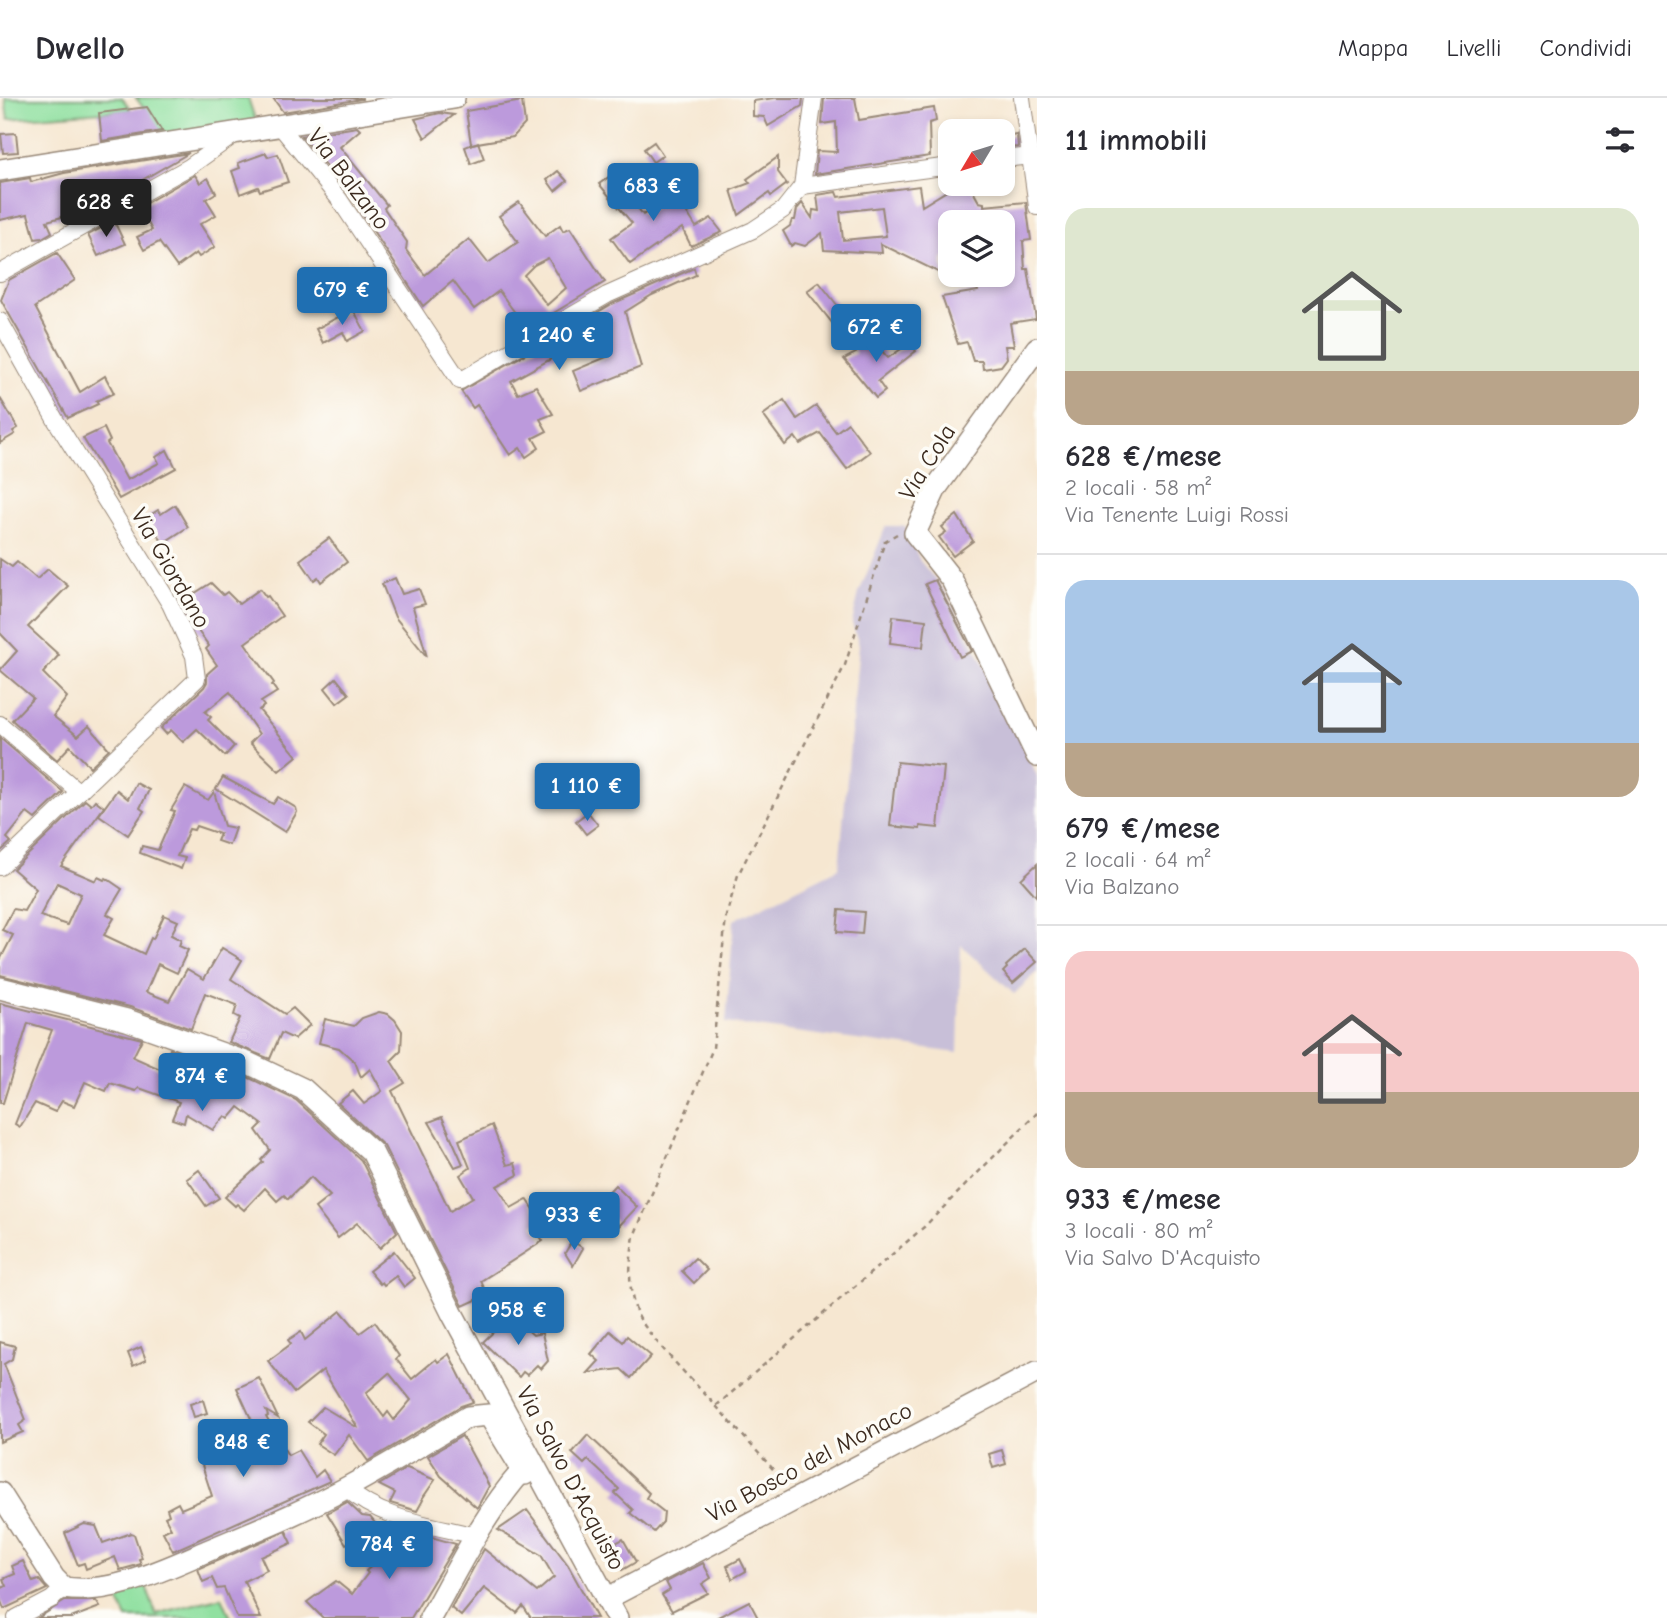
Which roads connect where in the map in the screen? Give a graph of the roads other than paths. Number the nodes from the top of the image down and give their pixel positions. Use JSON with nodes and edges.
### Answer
{"nodes":[{"id":1,"x":454,"y":98,"type":"edge"},
{"id":2,"x":814,"y":98,"type":"edge"},
{"id":3,"x":1022,"y":98,"type":"edge"},
{"id":4,"x":280,"y":126,"type":"junction"},
{"id":5,"x":237,"y":133,"type":"junction"},
{"id":6,"x":1032,"y":156,"type":"junction"},
{"id":7,"x":1015,"y":158,"type":"edge"},
{"id":8,"x":938,"y":168,"type":"edge"},
{"id":9,"x":0,"y":170,"type":"edge"},
{"id":10,"x":802,"y":186,"type":"junction"},
{"id":11,"x":1037,"y":207,"type":"edge"},
{"id":12,"x":0,"y":273,"type":"edge"},
{"id":13,"x":0,"y":321,"type":"edge"},
{"id":14,"x":1037,"y":348,"type":"edge"},
{"id":15,"x":0,"y":724,"type":"edge"},
{"id":16,"x":1037,"y":757,"type":"edge"},
{"id":17,"x":79,"y":792,"type":"junction"},
{"id":18,"x":0,"y":867,"type":"edge"},
{"id":19,"x":0,"y":988,"type":"edge"},
{"id":20,"x":409,"y":1227,"type":"junction"},
{"id":21,"x":1037,"y":1372,"type":"edge"},
{"id":22,"x":489,"y":1415,"type":"junction"},
{"id":23,"x":522,"y":1471,"type":"junction"},
{"id":24,"x":346,"y":1488,"type":"junction"},
{"id":25,"x":0,"y":1493,"type":"edge"},
{"id":26,"x":476,"y":1536,"type":"junction"},
{"id":27,"x":64,"y":1588,"type":"junction"},
{"id":28,"x":606,"y":1599,"type":"junction"},
{"id":29,"x":16,"y":1618,"type":"edge"},
{"id":30,"x":430,"y":1618,"type":"edge"},
{"id":31,"x":617,"y":1618,"type":"edge"}],
"edges":[{"from":1,"to":4,"type":"street"},
{"from":2,"to":10,"type":"street"},
{"from":3,"to":6,"type":"street"},
{"from":4,"to":5,"type":"street"},
{"from":4,"to":10,"type":"street","name":"Via Balzano"},
{"from":5,"to":9,"type":"street"},
{"from":5,"to":12,"type":"street"},
{"from":6,"to":7,"type":"street"},
{"from":6,"to":11,"type":"street"},
{"from":8,"to":10,"type":"street"},
{"from":13,"to":17,"type":"street","name":"Via Giordano"},
{"from":14,"to":16,"type":"street","name":"Via Cola"},
{"from":15,"to":17,"type":"street"},
{"from":17,"to":18,"type":"street","name":"Via Giordano"},
{"from":19,"to":20,"type":"street","name":"Via Salvo D'Acquisto"},
{"from":20,"to":22,"type":"street"},
{"from":20,"to":28,"type":"street","name":"Via Salvo D'Acquisto"},
{"from":21,"to":28,"type":"street","name":"Via Bosco del Monaco"},
{"from":22,"to":23,"type":"street"},
{"from":22,"to":24,"type":"street"},
{"from":23,"to":26,"type":"street"},
{"from":23,"to":28,"type":"street"},
{"from":24,"to":26,"type":"street"},
{"from":24,"to":27,"type":"street"},
{"from":25,"to":27,"type":"street"},
{"from":26,"to":30,"type":"street"},
{"from":27,"to":29,"type":"street"},
{"from":28,"to":31,"type":"street"}]}
